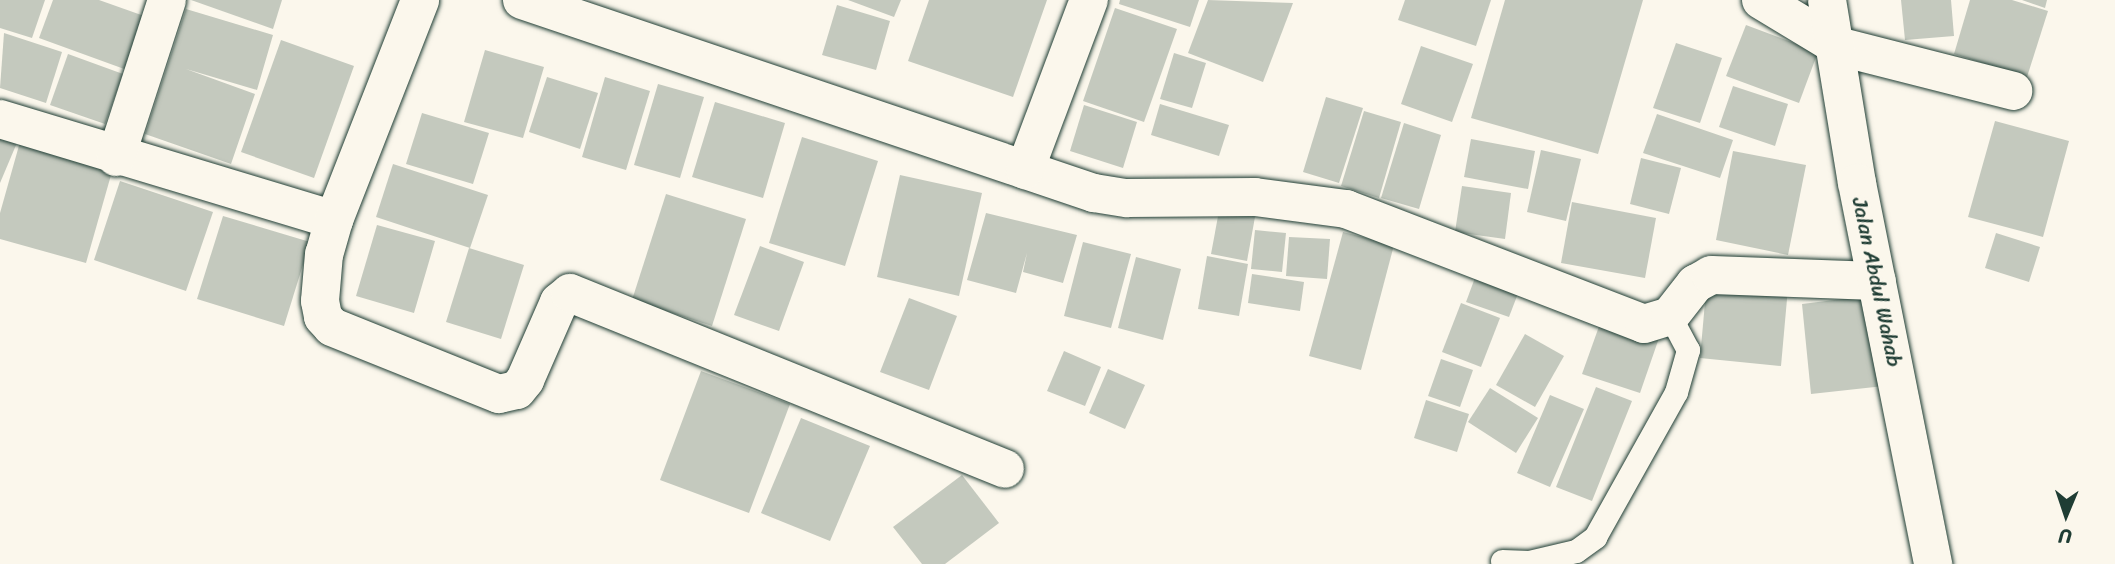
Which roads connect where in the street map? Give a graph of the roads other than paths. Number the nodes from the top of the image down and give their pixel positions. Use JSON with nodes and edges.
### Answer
{"nodes":[{"id":1,"x":420,"y":0,"type":"edge"},
{"id":2,"x":522,"y":0,"type":"edge"},
{"id":3,"x":1088,"y":0,"type":"edge"},
{"id":4,"x":1761,"y":0,"type":"edge"},
{"id":5,"x":1827,"y":0,"type":"edge"},
{"id":6,"x":155,"y":4,"type":"edge"},
{"id":7,"x":1837,"y":46,"type":"junction"},
{"id":8,"x":2013,"y":91,"type":"dead end"},
{"id":9,"x":0,"y":119,"type":"edge"},
{"id":10,"x":116,"y":157,"type":"junction"},
{"id":11,"x":1025,"y":170,"type":"junction"},
{"id":12,"x":334,"y":220,"type":"junction"},
{"id":13,"x":1877,"y":281,"type":"junction"},
{"id":14,"x":1670,"y":316,"type":"junction"},
{"id":15,"x":1005,"y":469,"type":"dead end"},
{"id":16,"x":1502,"y":561,"type":"dead end"},
{"id":17,"x":1933,"y":564,"type":"edge"}],
"edges":[{"from":1,"to":12,"type":"street"},
{"from":2,"to":11,"type":"street"},
{"from":3,"to":11,"type":"street"},
{"from":4,"to":7,"type":"street"},
{"from":5,"to":7,"type":"street","name":"Jalan Abdul Wahab"},
{"from":6,"to":10,"type":"street"},
{"from":7,"to":8,"type":"street"},
{"from":7,"to":13,"type":"street","name":"Jalan Abdul Wahab"},
{"from":9,"to":10,"type":"street"},
{"from":10,"to":12,"type":"street"},
{"from":11,"to":14,"type":"street"},
{"from":12,"to":15,"type":"street"},
{"from":13,"to":14,"type":"street"},
{"from":13,"to":17,"type":"street","name":"Jalan Abdul Wahab"},
{"from":14,"to":16,"type":"lane"}]}
